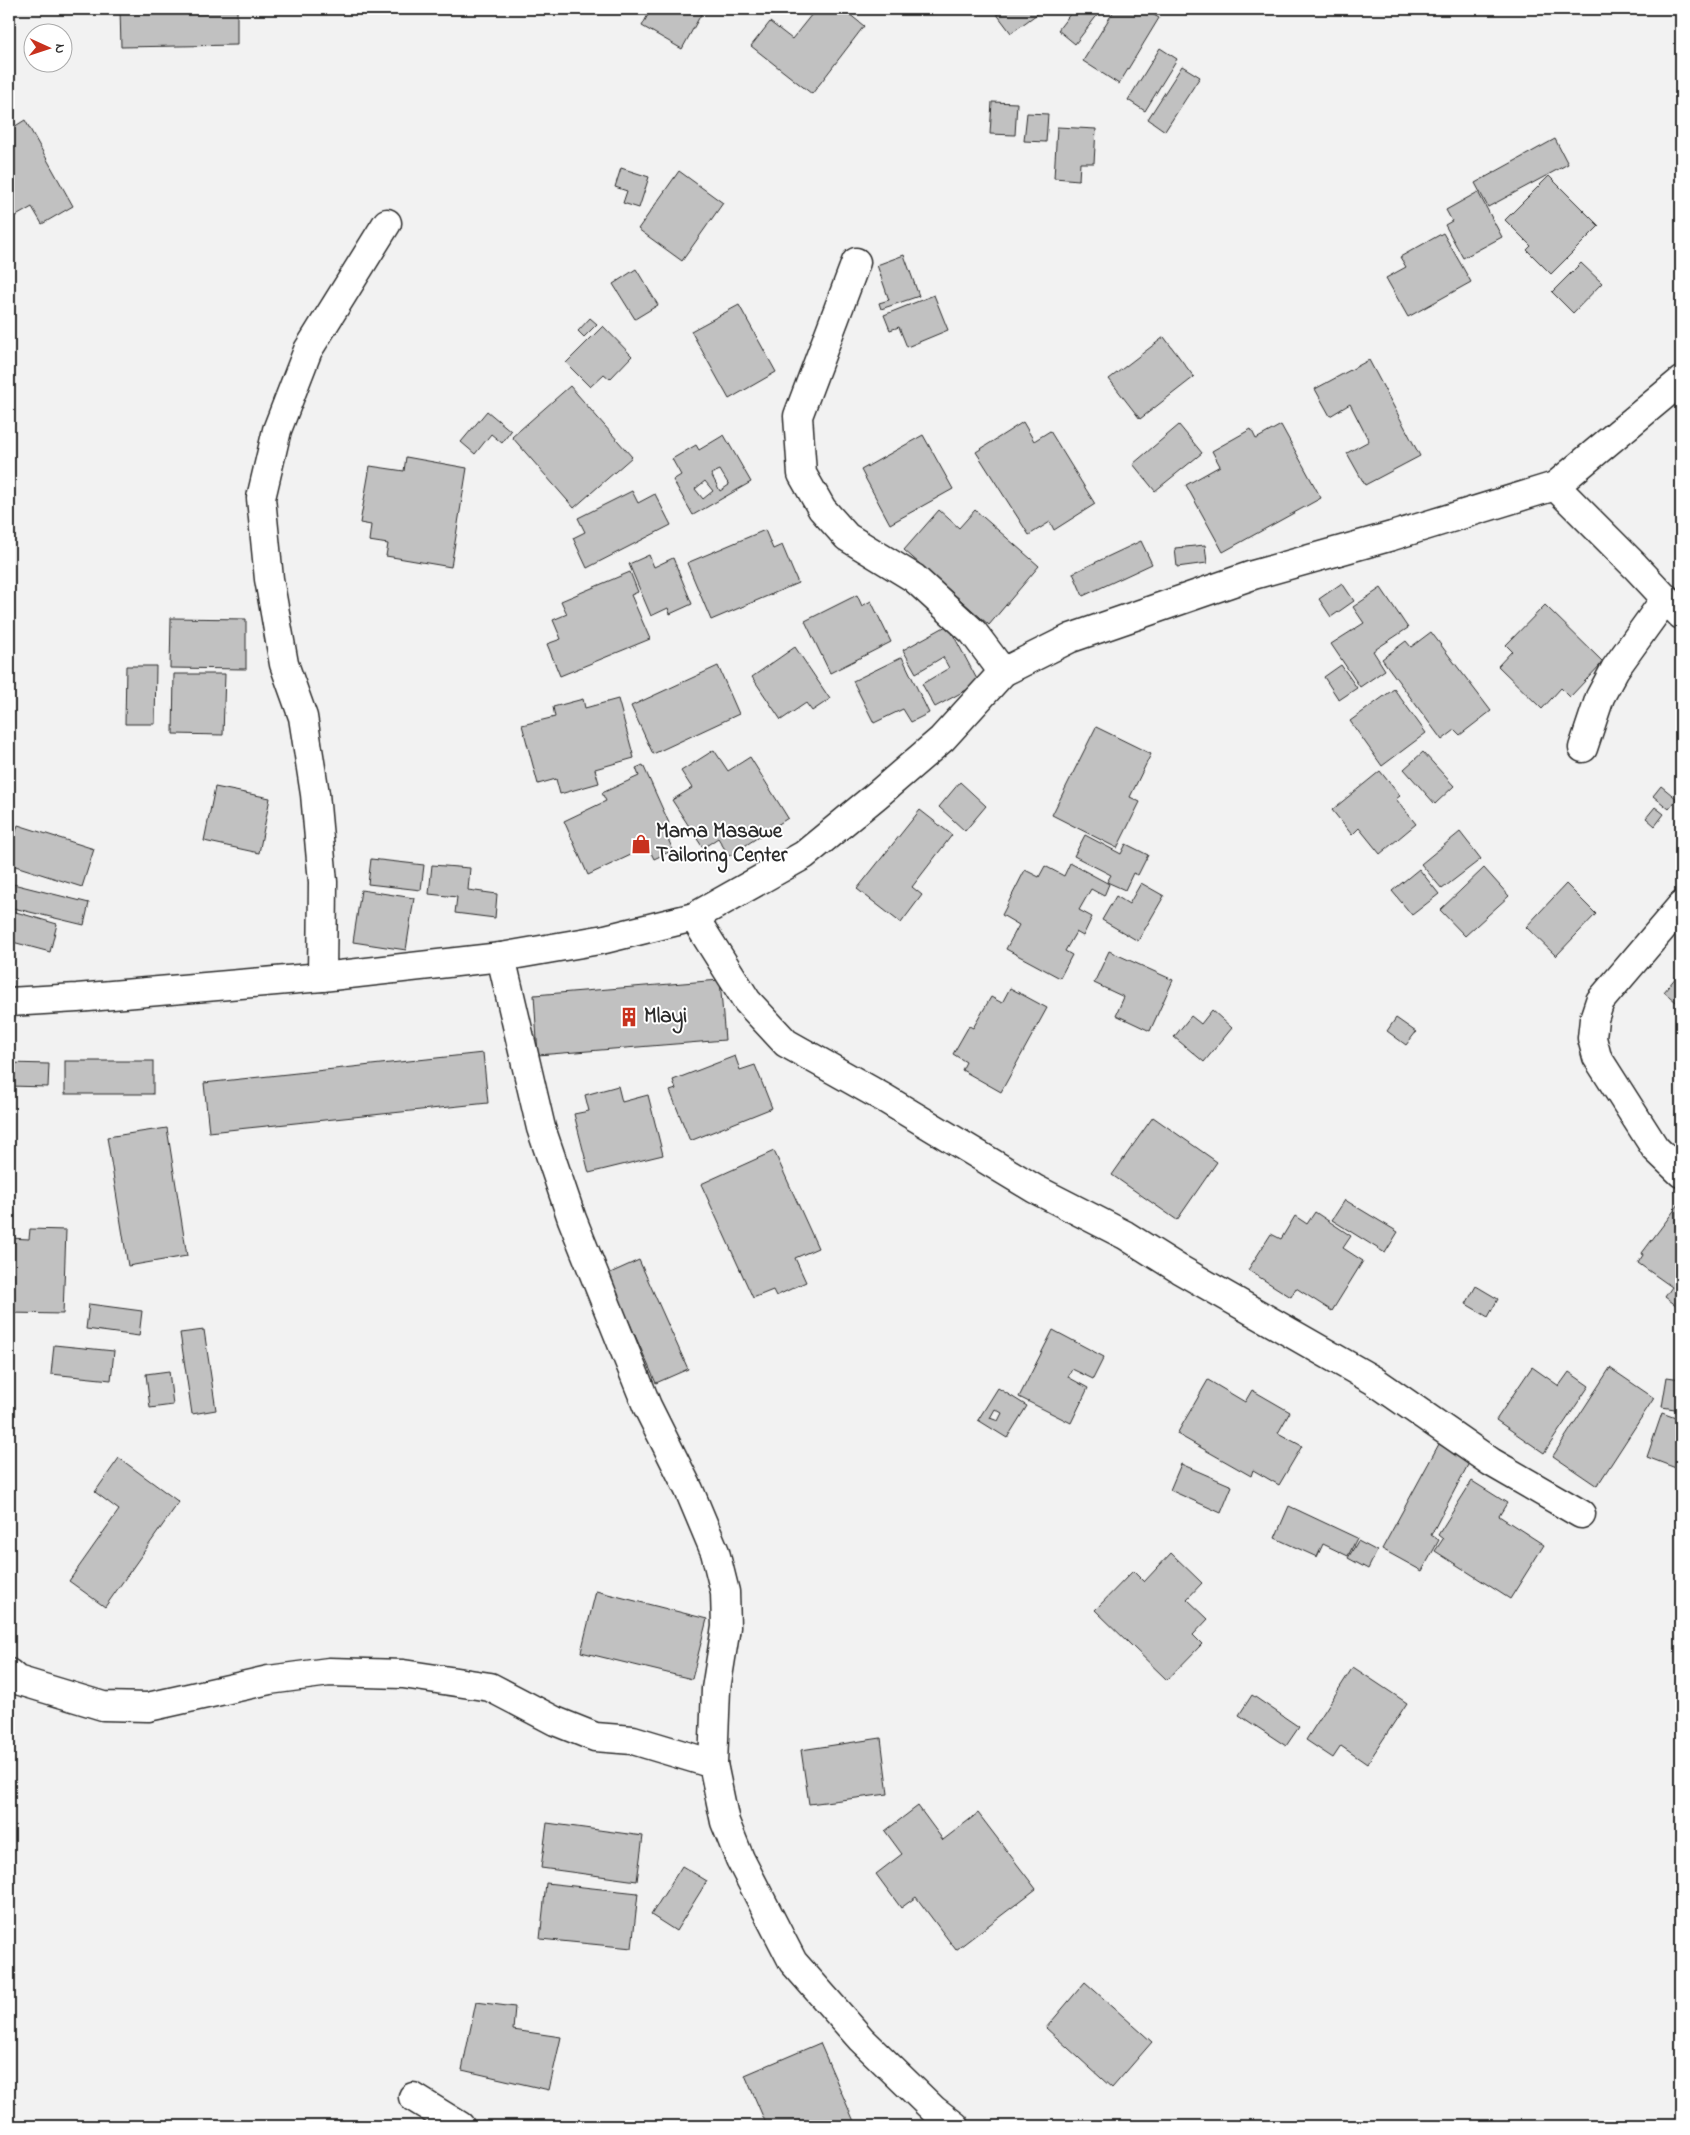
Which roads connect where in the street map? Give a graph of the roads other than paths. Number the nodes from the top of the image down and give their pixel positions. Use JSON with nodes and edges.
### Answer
{"nodes":[{"id":1,"x":387,"y":223,"type":"dead end"},
{"id":2,"x":856,"y":262,"type":"dead end"},
{"id":3,"x":1681,"y":381,"type":"edge"},
{"id":4,"x":1555,"y":486,"type":"junction"},
{"id":5,"x":1674,"y":606,"type":"edge"},
{"id":6,"x":1003,"y":672,"type":"junction"},
{"id":7,"x":1583,"y":748,"type":"dead end"},
{"id":8,"x":1681,"y":906,"type":"edge"},
{"id":9,"x":694,"y":917,"type":"junction"},
{"id":10,"x":500,"y":957,"type":"junction"},
{"id":11,"x":322,"y":977,"type":"junction"},
{"id":12,"x":9,"y":1002,"type":"edge"},
{"id":13,"x":1681,"y":1173,"type":"edge"},
{"id":14,"x":1581,"y":1514,"type":"dead end"},
{"id":15,"x":9,"y":1673,"type":"edge"},
{"id":16,"x":712,"y":1764,"type":"junction"},
{"id":17,"x":413,"y":2097,"type":"dead end"},
{"id":18,"x":460,"y":2126,"type":"edge"},
{"id":19,"x":955,"y":2126,"type":"edge"}],
"edges":[{"from":1,"to":11,"type":"street"},
{"from":2,"to":6,"type":"street"},
{"from":3,"to":4,"type":"street"},
{"from":4,"to":5,"type":"street"},
{"from":4,"to":6,"type":"street"},
{"from":5,"to":7,"type":"street"},
{"from":6,"to":9,"type":"street"},
{"from":8,"to":13,"type":"street"},
{"from":9,"to":10,"type":"street"},
{"from":9,"to":14,"type":"street"},
{"from":10,"to":11,"type":"street"},
{"from":10,"to":16,"type":"street"},
{"from":11,"to":12,"type":"street"},
{"from":15,"to":16,"type":"street"},
{"from":16,"to":19,"type":"street"},
{"from":17,"to":18,"type":"street"}]}
